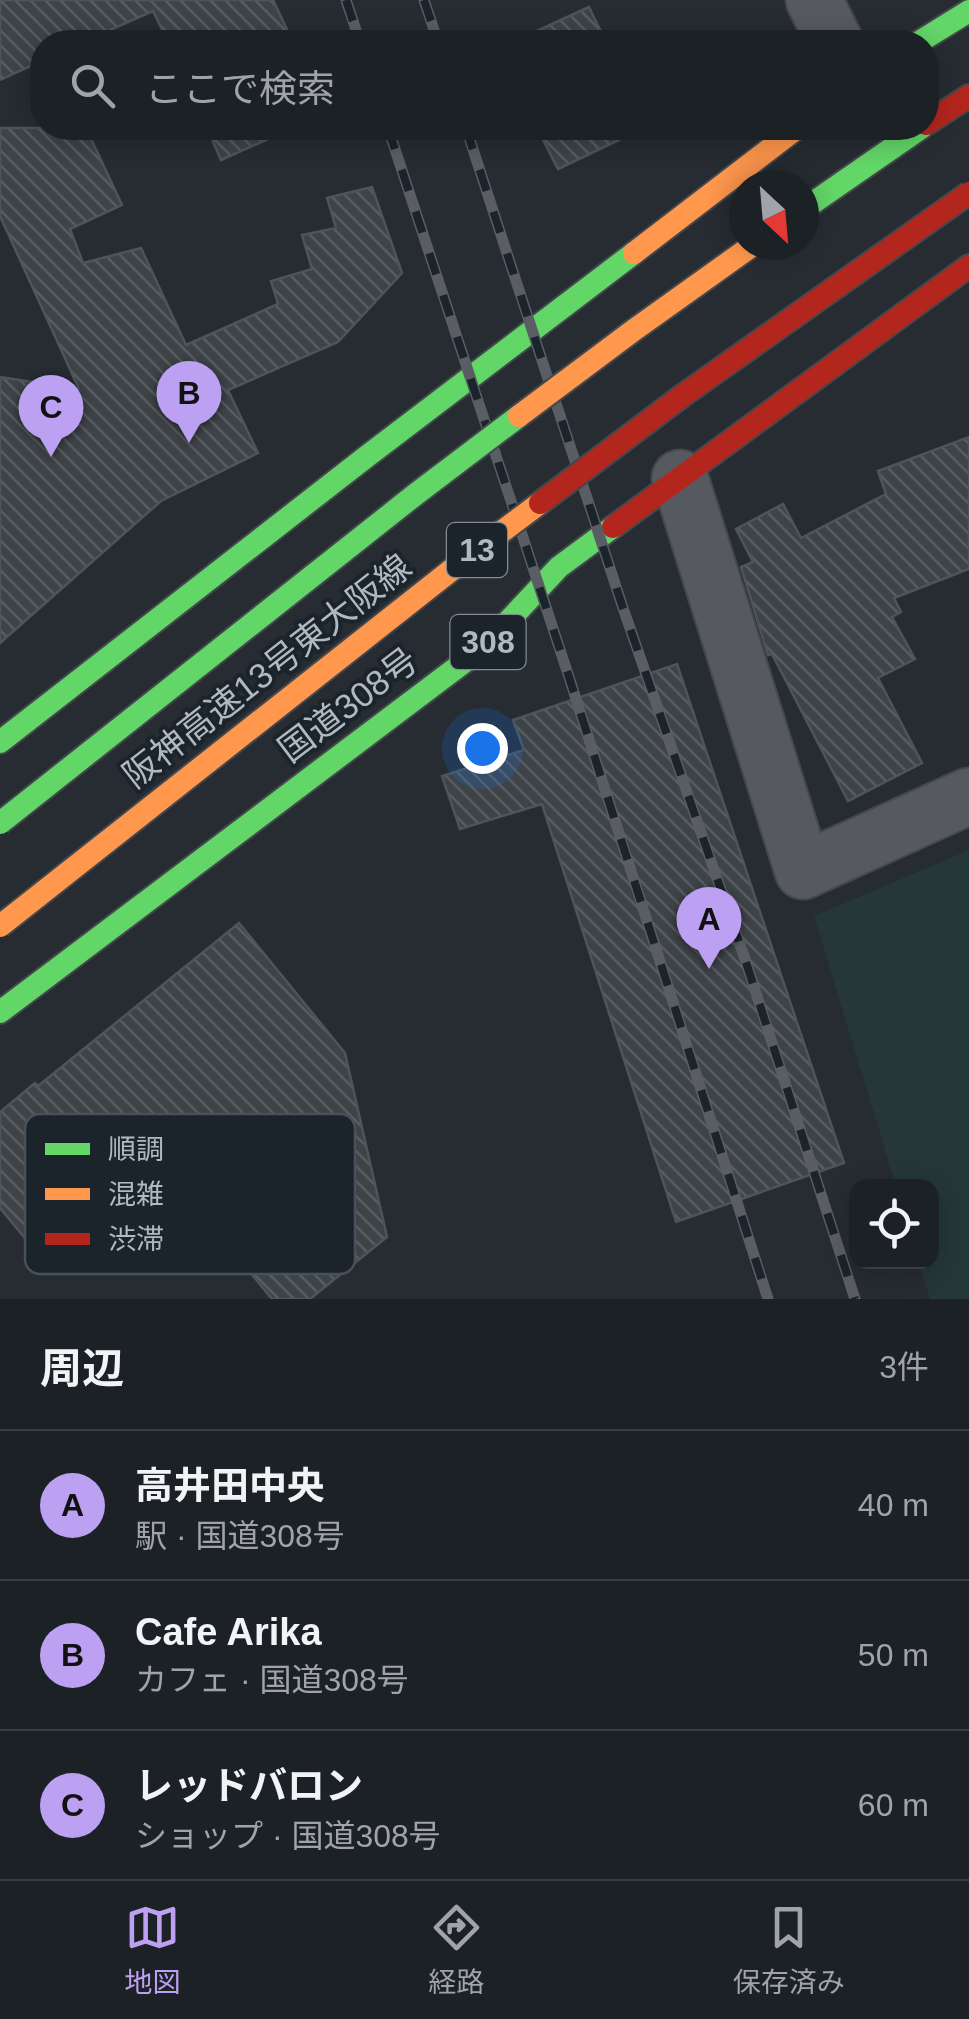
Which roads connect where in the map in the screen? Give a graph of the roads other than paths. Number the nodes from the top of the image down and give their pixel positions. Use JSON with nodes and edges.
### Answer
{"nodes":[{"id":1,"x":814,"y":0,"type":"edge"},
{"id":2,"x":969,"y":11,"type":"edge"},
{"id":3,"x":829,"y":30,"type":"edge"},
{"id":4,"x":938,"y":30,"type":"edge"},
{"id":5,"x":969,"y":96,"type":"edge"},
{"id":6,"x":939,"y":116,"type":"edge"},
{"id":7,"x":781,"y":140,"type":"edge"},
{"id":8,"x":904,"y":140,"type":"edge"},
{"id":9,"x":969,"y":193,"type":"edge"},
{"id":10,"x":819,"y":199,"type":"edge"},
{"id":11,"x":733,"y":260,"type":"edge"},
{"id":12,"x":969,"y":266,"type":"edge"},
{"id":13,"x":680,"y":478,"type":"junction"},
{"id":14,"x":0,"y":742,"type":"edge"},
{"id":15,"x":969,"y":796,"type":"edge"},
{"id":16,"x":0,"y":823,"type":"edge"},
{"id":17,"x":0,"y":926,"type":"edge"},
{"id":18,"x":0,"y":1012,"type":"edge"}],
"edges":[{"from":1,"to":3,"type":"street"},
{"from":2,"to":4,"type":"highway"},
{"from":5,"to":6,"type":"highway"},
{"from":7,"to":14,"type":"highway"},
{"from":8,"to":10,"type":"highway"},
{"from":9,"to":17,"type":"highway","name":"阪神高速13号東大阪線","number":"13","bridge":true},
{"from":11,"to":16,"type":"highway","name":"阪神高速13号東大阪線","number":"13","bridge":true},
{"from":12,"to":13,"type":"highway","name":"国道308号","number":"308"},
{"from":13,"to":15,"type":"street"},
{"from":13,"to":18,"type":"highway","name":"国道308号","number":"308"}]}
